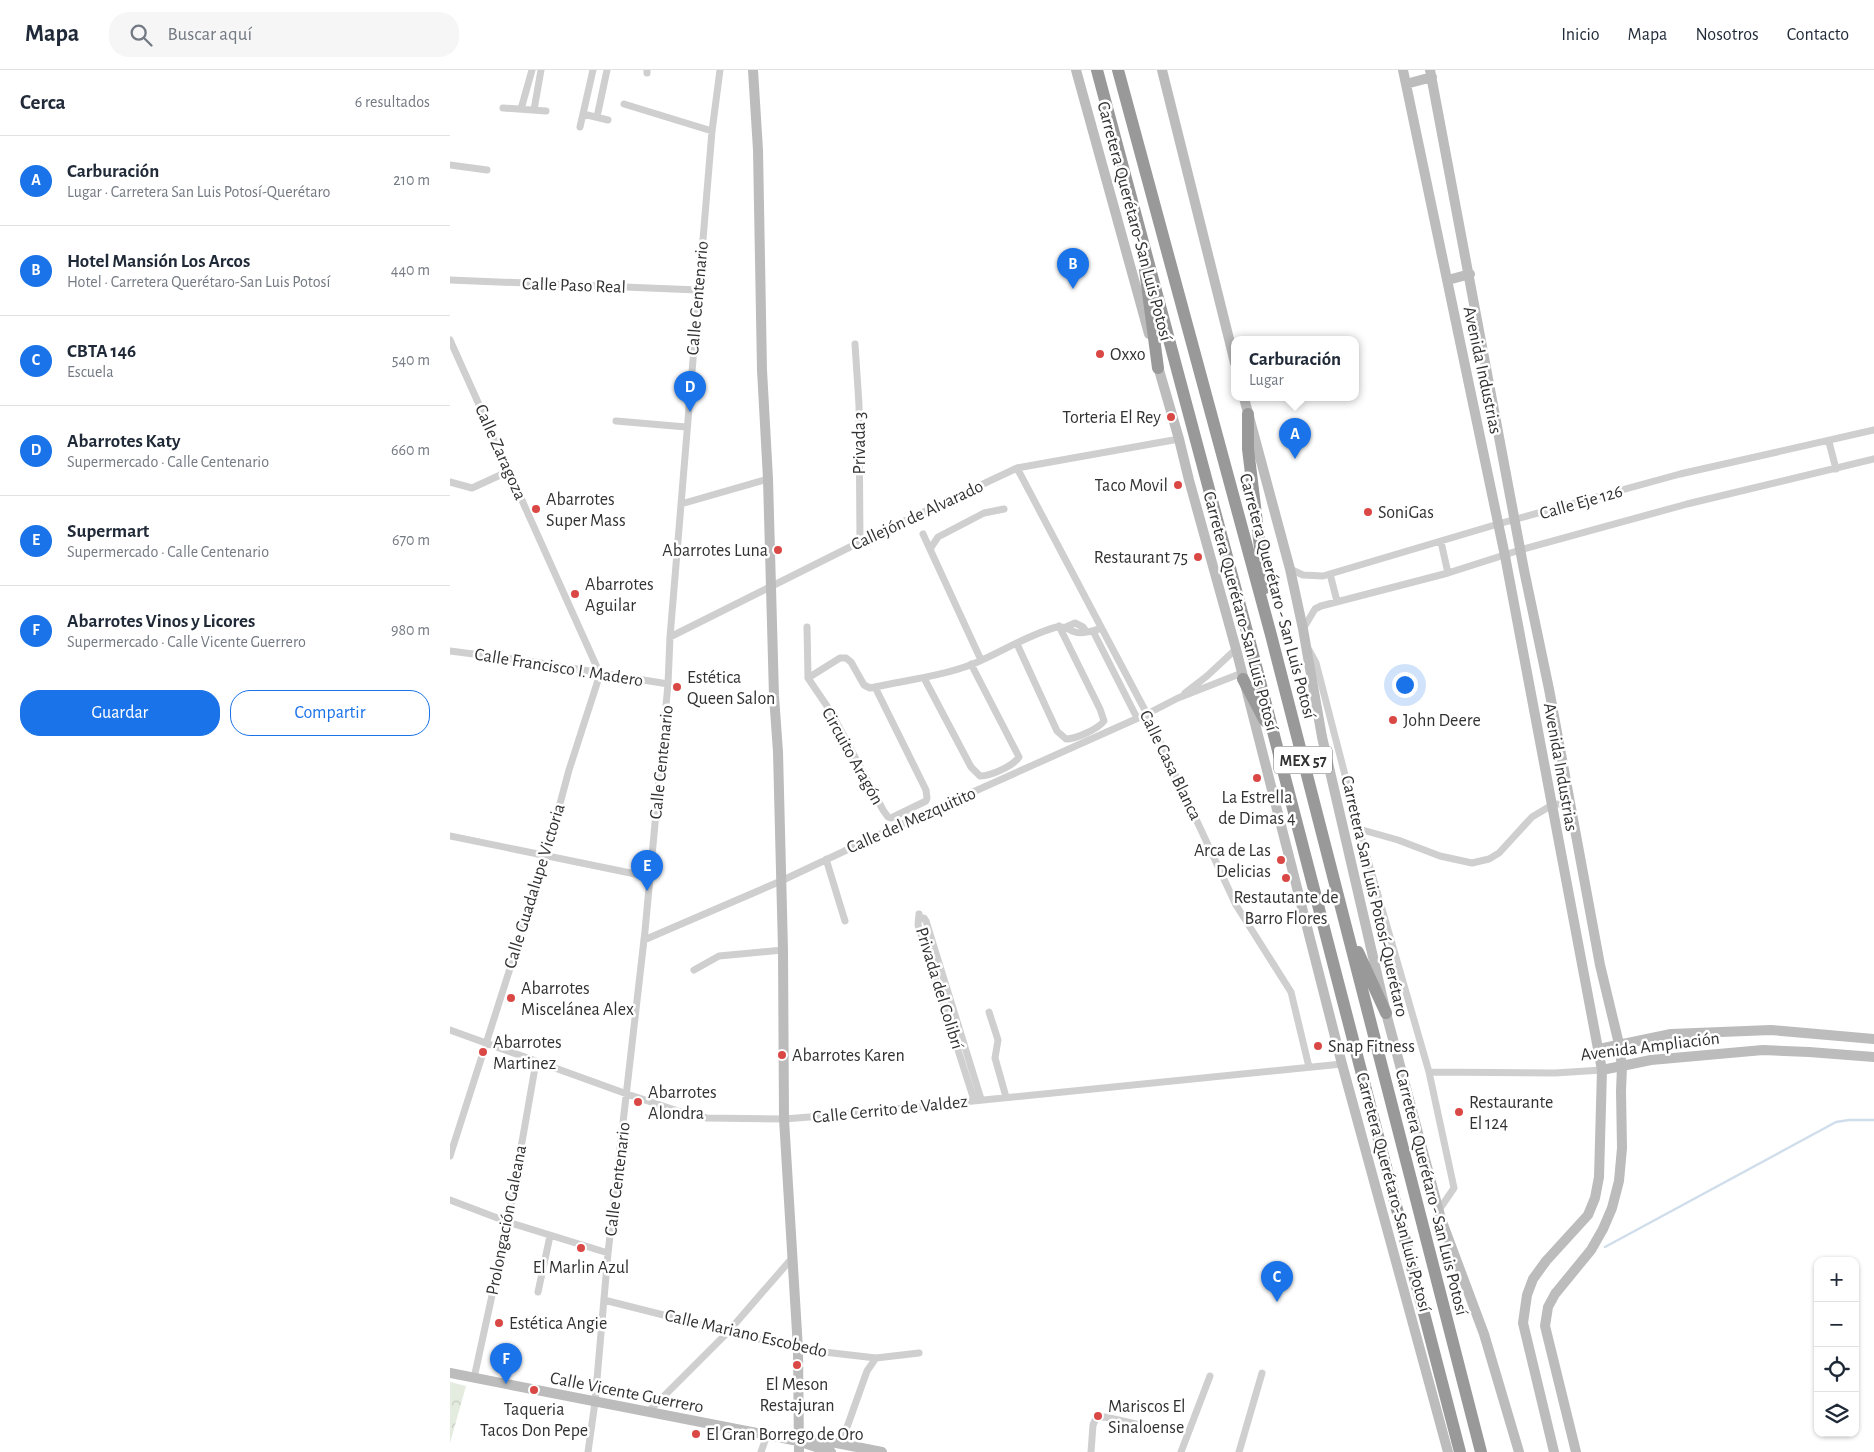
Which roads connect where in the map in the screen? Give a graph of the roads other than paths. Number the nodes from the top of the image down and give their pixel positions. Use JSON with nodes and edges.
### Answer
{"nodes":[{"id":1,"x":532,"y":70,"type":"edge"},
{"id":2,"x":541,"y":70,"type":"edge"},
{"id":3,"x":593,"y":70,"type":"edge"},
{"id":4,"x":607,"y":70,"type":"edge"},
{"id":5,"x":720,"y":70,"type":"edge"},
{"id":6,"x":753,"y":70,"type":"edge"},
{"id":7,"x":1076,"y":70,"type":"edge"},
{"id":8,"x":1097,"y":70,"type":"edge"},
{"id":9,"x":1118,"y":70,"type":"edge"},
{"id":10,"x":1162,"y":70,"type":"edge"},
{"id":11,"x":1403,"y":70,"type":"edge"},
{"id":12,"x":1431,"y":74,"type":"edge"},
{"id":13,"x":1406,"y":84,"type":"junction"},
{"id":14,"x":624,"y":104,"type":"dead end"},
{"id":15,"x":503,"y":108,"type":"dead end"},
{"id":16,"x":521,"y":108,"type":"junction"},
{"id":17,"x":534,"y":110,"type":"junction"},
{"id":18,"x":546,"y":111,"type":"dead end"},
{"id":19,"x":584,"y":114,"type":"junction"},
{"id":20,"x":597,"y":117,"type":"junction"},
{"id":21,"x":608,"y":120,"type":"dead end"},
{"id":22,"x":580,"y":127,"type":"dead end"},
{"id":23,"x":712,"y":131,"type":"junction"},
{"id":24,"x":450,"y":165,"type":"edge"},
{"id":25,"x":487,"y":170,"type":"dead end"},
{"id":26,"x":1137,"y":215,"type":"junction"},
{"id":27,"x":1470,"y":274,"type":"junction"},
{"id":28,"x":450,"y":280,"type":"edge"},
{"id":29,"x":1448,"y":280,"type":"junction"},
{"id":30,"x":698,"y":290,"type":"junction"},
{"id":31,"x":450,"y":340,"type":"edge"},
{"id":32,"x":856,"y":344,"type":"dead end"},
{"id":33,"x":1231,"y":347,"type":"edge"},
{"id":34,"x":1158,"y":368,"type":"junction"},
{"id":35,"x":1245,"y":401,"type":"edge"},
{"id":36,"x":1248,"y":414,"type":"junction"},
{"id":37,"x":616,"y":421,"type":"dead end"},
{"id":38,"x":686,"y":427,"type":"junction"},
{"id":39,"x":1874,"y":430,"type":"edge"},
{"id":40,"x":1179,"y":439,"type":"junction"},
{"id":41,"x":1829,"y":442,"type":"junction"},
{"id":42,"x":1874,"y":459,"type":"edge"},
{"id":43,"x":1017,"y":468,"type":"junction"},
{"id":44,"x":1836,"y":469,"type":"junction"},
{"id":45,"x":509,"y":471,"type":"junction"},
{"id":46,"x":768,"y":479,"type":"junction"},
{"id":47,"x":450,"y":482,"type":"edge"},
{"id":48,"x":681,"y":504,"type":"junction"},
{"id":49,"x":1004,"y":509,"type":"dead end"},
{"id":50,"x":1515,"y":520,"type":"junction"},
{"id":51,"x":1498,"y":524,"type":"junction"},
{"id":52,"x":923,"y":534,"type":"dead end"},
{"id":53,"x":860,"y":542,"type":"junction"},
{"id":54,"x":1441,"y":542,"type":"junction"},
{"id":55,"x":930,"y":549,"type":"junction"},
{"id":56,"x":1520,"y":550,"type":"junction"},
{"id":57,"x":1505,"y":556,"type":"junction"},
{"id":58,"x":1290,"y":568,"type":"junction"},
{"id":59,"x":1448,"y":573,"type":"junction"},
{"id":60,"x":1330,"y":574,"type":"junction"},
{"id":61,"x":770,"y":587,"type":"junction"},
{"id":62,"x":1337,"y":601,"type":"junction"},
{"id":63,"x":1063,"y":626,"type":"junction"},
{"id":64,"x":807,"y":627,"type":"dead end"},
{"id":65,"x":1101,"y":628,"type":"junction"},
{"id":66,"x":1303,"y":628,"type":"junction"},
{"id":67,"x":1090,"y":631,"type":"junction"},
{"id":68,"x":1271,"y":635,"type":"junction"},
{"id":69,"x":670,"y":637,"type":"junction"},
{"id":70,"x":1017,"y":644,"type":"junction"},
{"id":71,"x":1306,"y":646,"type":"junction"},
{"id":72,"x":1236,"y":649,"type":"junction"},
{"id":73,"x":450,"y":650,"type":"edge"},
{"id":74,"x":981,"y":660,"type":"junction"},
{"id":75,"x":971,"y":664,"type":"junction"},
{"id":76,"x":600,"y":674,"type":"junction"},
{"id":77,"x":1243,"y":676,"type":"junction"},
{"id":78,"x":808,"y":678,"type":"junction"},
{"id":79,"x":924,"y":678,"type":"junction"},
{"id":80,"x":668,"y":684,"type":"junction"},
{"id":81,"x":875,"y":687,"type":"junction"},
{"id":82,"x":1178,"y":698,"type":"junction"},
{"id":83,"x":1147,"y":714,"type":"junction"},
{"id":84,"x":1137,"y":718,"type":"junction"},
{"id":85,"x":1276,"y":740,"type":"junction"},
{"id":86,"x":1570,"y":802,"type":"junction"},
{"id":87,"x":1552,"y":805,"type":"junction"},
{"id":88,"x":1359,"y":829,"type":"junction"},
{"id":89,"x":450,"y":836,"type":"edge"},
{"id":90,"x":546,"y":856,"type":"junction"},
{"id":91,"x":826,"y":859,"type":"junction"},
{"id":92,"x":650,"y":877,"type":"junction"},
{"id":93,"x":781,"y":881,"type":"junction"},
{"id":94,"x":845,"y":921,"type":"dead end"},
{"id":95,"x":1344,"y":922,"type":"junction"},
{"id":96,"x":644,"y":940,"type":"junction"},
{"id":97,"x":934,"y":946,"type":"junction"},
{"id":98,"x":926,"y":948,"type":"junction"},
{"id":99,"x":783,"y":950,"type":"junction"},
{"id":100,"x":694,"y":970,"type":"dead end"},
{"id":101,"x":945,"y":978,"type":"junction"},
{"id":102,"x":937,"y":981,"type":"junction"},
{"id":103,"x":948,"y":989,"type":"junction"},
{"id":104,"x":940,"y":991,"type":"junction"},
{"id":105,"x":989,"y":1012,"type":"dead end"},
{"id":106,"x":1386,"y":1013,"type":"junction"},
{"id":107,"x":959,"y":1026,"type":"junction"},
{"id":108,"x":951,"y":1029,"type":"junction"},
{"id":109,"x":450,"y":1030,"type":"edge"},
{"id":110,"x":1874,"y":1039,"type":"edge"},
{"id":111,"x":485,"y":1043,"type":"junction"},
{"id":112,"x":1619,"y":1044,"type":"junction"},
{"id":113,"x":1599,"y":1049,"type":"junction"},
{"id":114,"x":1874,"y":1057,"type":"edge"},
{"id":115,"x":536,"y":1062,"type":"junction"},
{"id":116,"x":1342,"y":1064,"type":"junction"},
{"id":117,"x":1309,"y":1067,"type":"junction"},
{"id":118,"x":1622,"y":1067,"type":"junction"},
{"id":119,"x":1602,"y":1070,"type":"junction"},
{"id":120,"x":1429,"y":1072,"type":"junction"},
{"id":121,"x":975,"y":1076,"type":"junction"},
{"id":122,"x":967,"y":1078,"type":"junction"},
{"id":123,"x":627,"y":1094,"type":"junction"},
{"id":124,"x":1006,"y":1097,"type":"junction"},
{"id":125,"x":978,"y":1100,"type":"junction"},
{"id":126,"x":784,"y":1119,"type":"junction"},
{"id":127,"x":450,"y":1156,"type":"edge"},
{"id":128,"x":450,"y":1200,"type":"edge"},
{"id":129,"x":1439,"y":1210,"type":"junction"},
{"id":130,"x":508,"y":1222,"type":"junction"},
{"id":131,"x":550,"y":1236,"type":"junction"},
{"id":132,"x":608,"y":1253,"type":"junction"},
{"id":133,"x":793,"y":1256,"type":"junction"},
{"id":134,"x":538,"y":1292,"type":"dead end"},
{"id":135,"x":604,"y":1300,"type":"junction"},
{"id":136,"x":728,"y":1332,"type":"junction"},
{"id":137,"x":798,"y":1349,"type":"junction"},
{"id":138,"x":919,"y":1353,"type":"dead end"},
{"id":139,"x":876,"y":1358,"type":"junction"},
{"id":140,"x":450,"y":1373,"type":"edge"},
{"id":141,"x":1262,"y":1373,"type":"dead end"},
{"id":142,"x":1210,"y":1376,"type":"dead end"},
{"id":143,"x":474,"y":1378,"type":"junction"},
{"id":144,"x":595,"y":1402,"type":"junction"},
{"id":145,"x":648,"y":1412,"type":"junction"},
{"id":146,"x":1144,"y":1426,"type":"dead end"},
{"id":147,"x":767,"y":1436,"type":"junction"},
{"id":148,"x":842,"y":1444,"type":"junction"},
{"id":149,"x":799,"y":1447,"type":"edge"},
{"id":150,"x":588,"y":1452,"type":"edge"},
{"id":151,"x":761,"y":1452,"type":"edge"},
{"id":152,"x":831,"y":1452,"type":"edge"},
{"id":153,"x":882,"y":1452,"type":"edge"},
{"id":154,"x":1091,"y":1452,"type":"edge"},
{"id":155,"x":1181,"y":1452,"type":"edge"},
{"id":156,"x":1239,"y":1452,"type":"edge"},
{"id":157,"x":1448,"y":1452,"type":"edge"},
{"id":158,"x":1460,"y":1452,"type":"edge"},
{"id":159,"x":1481,"y":1452,"type":"edge"},
{"id":160,"x":1519,"y":1452,"type":"edge"},
{"id":161,"x":1554,"y":1452,"type":"edge"},
{"id":162,"x":1576,"y":1452,"type":"edge"}],
"edges":[{"from":1,"to":16,"type":"street"},
{"from":2,"to":17,"type":"street"},
{"from":3,"to":19,"type":"street"},
{"from":4,"to":20,"type":"street"},
{"from":5,"to":23,"type":"street","name":"Calle Centenario"},
{"from":6,"to":46,"type":"main road"},
{"from":7,"to":34,"type":"main road","name":"Carretera Querétaro-San Luis Potosí"},
{"from":8,"to":26,"type":"highway","number":"MEX 57"},
{"from":9,"to":68,"type":"highway","name":"Carretera Querétaro - San Luis Potosí","number":"MEX 57"},
{"from":10,"to":33,"type":"main road"},
{"from":11,"to":13,"type":"main road","name":"Avenida Industrias"},
{"from":12,"to":13,"type":"main road"},
{"from":12,"to":27,"type":"main road","name":"Avenida Industrias"},
{"from":13,"to":29,"type":"main road","name":"Avenida Industrias"},
{"from":14,"to":23,"type":"street"},
{"from":15,"to":16,"type":"street"},
{"from":16,"to":17,"type":"street"},
{"from":17,"to":18,"type":"street"},
{"from":19,"to":20,"type":"street"},
{"from":19,"to":22,"type":"street"},
{"from":20,"to":21,"type":"street"},
{"from":23,"to":30,"type":"street","name":"Calle Centenario"},
{"from":24,"to":25,"type":"street"},
{"from":26,"to":34,"type":"highway"},
{"from":26,"to":85,"type":"highway","number":"MEX 57"},
{"from":27,"to":29,"type":"main road"},
{"from":27,"to":50,"type":"main road","name":"Avenida Industrias"},
{"from":28,"to":30,"type":"street","name":"Calle Paso Real"},
{"from":29,"to":51,"type":"main road","name":"Avenida Industrias"},
{"from":30,"to":38,"type":"street","name":"Calle Centenario"},
{"from":31,"to":45,"type":"street","name":"Calle Zaragoza"},
{"from":32,"to":53,"type":"street","name":"Privada 3"},
{"from":34,"to":40,"type":"main road","name":"Carretera Querétaro-San Luis Potosí"},
{"from":35,"to":36,"type":"main road","name":"Carretera San Luis Potosí-Querétaro"},
{"from":36,"to":58,"type":"main road","name":"Carretera San Luis Potosí-Querétaro"},
{"from":36,"to":68,"type":"highway"},
{"from":37,"to":38,"type":"street"},
{"from":38,"to":48,"type":"street","name":"Calle Centenario"},
{"from":39,"to":41,"type":"street","name":"Calle Eje 126"},
{"from":40,"to":43,"type":"street","name":"Callejón de Alvarado"},
{"from":40,"to":72,"type":"main road","name":"Carretera Querétaro-San Luis Potosí"},
{"from":41,"to":44,"type":"street"},
{"from":41,"to":50,"type":"street","name":"Calle Eje 126"},
{"from":42,"to":44,"type":"street","name":"Calle Eje 126"},
{"from":43,"to":53,"type":"street","name":"Callejón de Alvarado"},
{"from":43,"to":65,"type":"street","name":"Calle Casa Blanca"},
{"from":44,"to":56,"type":"street","name":"Calle Eje 126"},
{"from":45,"to":47,"type":"street"},
{"from":45,"to":76,"type":"street","name":"Calle Zaragoza"},
{"from":46,"to":48,"type":"street"},
{"from":46,"to":61,"type":"main road"},
{"from":48,"to":69,"type":"street","name":"Calle Centenario"},
{"from":49,"to":55,"type":"street"},
{"from":50,"to":51,"type":"street","name":"Calle Eje 126"},
{"from":50,"to":56,"type":"main road","name":"Avenida Industrias"},
{"from":51,"to":54,"type":"street","name":"Calle Eje 126"},
{"from":51,"to":57,"type":"main road","name":"Avenida Industrias"},
{"from":52,"to":55,"type":"street"},
{"from":53,"to":61,"type":"street","name":"Callejón de Alvarado"},
{"from":54,"to":59,"type":"street"},
{"from":54,"to":60,"type":"street","name":"Calle Eje 126"},
{"from":55,"to":74,"type":"street"},
{"from":56,"to":57,"type":"street","name":"Calle Eje 126"},
{"from":56,"to":86,"type":"main road","name":"Avenida Industrias"},
{"from":57,"to":59,"type":"street","name":"Calle Eje 126"},
{"from":57,"to":87,"type":"main road","name":"Avenida Industrias"},
{"from":58,"to":60,"type":"street","name":"Calle Eje 126"},
{"from":58,"to":66,"type":"main road","name":"Carretera San Luis Potosí-Querétaro"},
{"from":59,"to":62,"type":"street","name":"Calle Eje 126"},
{"from":60,"to":62,"type":"street"},
{"from":61,"to":69,"type":"street","name":"Callejón de Alvarado"},
{"from":61,"to":93,"type":"main road"},
{"from":62,"to":66,"type":"street","name":"Calle Eje 126"},
{"from":63,"to":67,"type":"street"},
{"from":63,"to":70,"type":"street"},
{"from":63,"to":70,"type":"street"},
{"from":64,"to":78,"type":"street"},
{"from":65,"to":67,"type":"street"},
{"from":65,"to":83,"type":"street","name":"Calle Casa Blanca"},
{"from":66,"to":71,"type":"main road","name":"Carretera San Luis Potosí-Querétaro"},
{"from":67,"to":84,"type":"street"},
{"from":68,"to":95,"type":"highway","name":"Carretera Querétaro - San Luis Potosí","number":"MEX 57"},
{"from":69,"to":80,"type":"street","name":"Calle Centenario"},
{"from":70,"to":74,"type":"street"},
{"from":71,"to":88,"type":"street"},
{"from":71,"to":106,"type":"main road","name":"Carretera San Luis Potosí-Querétaro"},
{"from":72,"to":77,"type":"main road","name":"Carretera Querétaro-San Luis Potosí"},
{"from":72,"to":82,"type":"street","name":"Calle del Mezquitito"},
{"from":73,"to":76,"type":"street","name":"Calle Francisco I. Madero"},
{"from":74,"to":75,"type":"street"},
{"from":75,"to":79,"type":"street"},
{"from":75,"to":79,"type":"street"},
{"from":76,"to":80,"type":"street","name":"Calle Francisco I. Madero"},
{"from":76,"to":90,"type":"street","name":"Calle Guadalupe Victoria"},
{"from":77,"to":82,"type":"street","name":"Calle del Mezquitito"},
{"from":77,"to":85,"type":"highway"},
{"from":77,"to":116,"type":"main road","name":"Carretera Querétaro-San Luis Potosí"},
{"from":78,"to":81,"type":"street"},
{"from":78,"to":81,"type":"street","name":"Circuito Aragón"},
{"from":79,"to":81,"type":"street"},
{"from":80,"to":92,"type":"street","name":"Calle Centenario"},
{"from":82,"to":83,"type":"street","name":"Calle del Mezquitito"},
{"from":83,"to":84,"type":"street","name":"Calle del Mezquitito"},
{"from":83,"to":117,"type":"street","name":"Calle Casa Blanca"},
{"from":84,"to":91,"type":"street","name":"Calle del Mezquitito"},
{"from":85,"to":158,"type":"highway","number":"MEX 57"},
{"from":86,"to":87,"type":"street"},
{"from":86,"to":112,"type":"main road","name":"Avenida Industrias"},
{"from":87,"to":88,"type":"street"},
{"from":87,"to":113,"type":"main road","name":"Avenida Industrias"},
{"from":88,"to":120,"type":"street"},
{"from":89,"to":90,"type":"street"},
{"from":90,"to":92,"type":"street"},
{"from":90,"to":111,"type":"street","name":"Calle Guadalupe Victoria"},
{"from":91,"to":93,"type":"street","name":"Calle del Mezquitito"},
{"from":91,"to":94,"type":"street"},
{"from":92,"to":96,"type":"street","name":"Calle Centenario"},
{"from":93,"to":96,"type":"street","name":"Calle del Mezquitito"},
{"from":93,"to":99,"type":"main road"},
{"from":95,"to":106,"type":"highway"},
{"from":95,"to":159,"type":"highway","name":"Carretera Querétaro - San Luis Potosí","number":"MEX 57"},
{"from":96,"to":123,"type":"street","name":"Calle Centenario"},
{"from":97,"to":98,"type":"street"},
{"from":97,"to":98,"type":"street","name":"Privada del Colibrí"},
{"from":97,"to":101,"type":"street","name":"Privada del Colibrí"},
{"from":98,"to":102,"type":"street","name":"Privada del Colibrí"},
{"from":99,"to":100,"type":"street"},
{"from":99,"to":126,"type":"main road"},
{"from":101,"to":102,"type":"street"},
{"from":101,"to":103,"type":"street","name":"Privada del Colibrí"},
{"from":102,"to":104,"type":"street","name":"Privada del Colibrí"},
{"from":103,"to":104,"type":"street"},
{"from":103,"to":107,"type":"street","name":"Privada del Colibrí"},
{"from":104,"to":108,"type":"street","name":"Privada del Colibrí"},
{"from":105,"to":124,"type":"street"},
{"from":106,"to":129,"type":"main road","name":"Carretera San Luis Potosí-Querétaro"},
{"from":107,"to":108,"type":"street"},
{"from":107,"to":121,"type":"street","name":"Privada del Colibrí"},
{"from":108,"to":122,"type":"street","name":"Privada del Colibrí"},
{"from":109,"to":111,"type":"street","name":"Calle Cerrito de Valdez"},
{"from":110,"to":112,"type":"main road","name":"Avenida Ampliación"},
{"from":111,"to":115,"type":"street","name":"Calle Cerrito de Valdez"},
{"from":111,"to":127,"type":"street","name":"Calle Guadalupe Victoria"},
{"from":112,"to":113,"type":"main road","name":"Avenida Ampliación"},
{"from":112,"to":118,"type":"main road","name":"Avenida Industrias"},
{"from":113,"to":119,"type":"main road","name":"Avenida Industrias"},
{"from":114,"to":118,"type":"main road","name":"Avenida Ampliación"},
{"from":115,"to":123,"type":"street","name":"Calle Cerrito de Valdez"},
{"from":115,"to":130,"type":"street","name":"Prolongación Galeana"},
{"from":116,"to":117,"type":"street","name":"Calle Cerrito de Valdez"},
{"from":116,"to":157,"type":"main road","name":"Carretera Querétaro-San Luis Potosí"},
{"from":117,"to":124,"type":"street","name":"Calle Cerrito de Valdez"},
{"from":118,"to":119,"type":"main road","name":"Avenida Ampliación"},
{"from":118,"to":162,"type":"main road","name":"Avenida Industrias"},
{"from":119,"to":120,"type":"street","name":"Avenida Ampliación"},
{"from":119,"to":161,"type":"main road","name":"Avenida Industrias"},
{"from":120,"to":129,"type":"street"},
{"from":121,"to":122,"type":"street"},
{"from":121,"to":125,"type":"street","name":"Privada del Colibrí"},
{"from":122,"to":125,"type":"street","name":"Privada del Colibrí"},
{"from":123,"to":126,"type":"street","name":"Calle Cerrito de Valdez"},
{"from":123,"to":132,"type":"street","name":"Calle Centenario"},
{"from":124,"to":125,"type":"street","name":"Calle Cerrito de Valdez"},
{"from":125,"to":126,"type":"street","name":"Calle Cerrito de Valdez"},
{"from":126,"to":133,"type":"main road"},
{"from":128,"to":130,"type":"street"},
{"from":129,"to":160,"type":"main road","name":"Carretera San Luis Potosí-Querétaro"},
{"from":130,"to":131,"type":"street"},
{"from":130,"to":143,"type":"street","name":"Prolongación Galeana"},
{"from":131,"to":132,"type":"street"},
{"from":131,"to":134,"type":"street"},
{"from":132,"to":135,"type":"street","name":"Calle Centenario"},
{"from":133,"to":136,"type":"street"},
{"from":133,"to":137,"type":"main road"},
{"from":135,"to":136,"type":"street","name":"Calle Mariano Escobedo"},
{"from":135,"to":144,"type":"street","name":"Calle Centenario"},
{"from":136,"to":137,"type":"street","name":"Calle Mariano Escobedo"},
{"from":136,"to":145,"type":"street"},
{"from":137,"to":139,"type":"street","name":"Calle Mariano Escobedo"},
{"from":137,"to":149,"type":"main road"},
{"from":138,"to":139,"type":"street","name":"Calle Mariano Escobedo"},
{"from":139,"to":148,"type":"street"},
{"from":140,"to":143,"type":"main road","name":"Calle Vicente Guerrero"},
{"from":141,"to":156,"type":"street"},
{"from":142,"to":155,"type":"street"},
{"from":143,"to":144,"type":"main road","name":"Calle Vicente Guerrero"},
{"from":144,"to":145,"type":"main road","name":"Calle Vicente Guerrero"},
{"from":144,"to":150,"type":"street","name":"Calle Centenario"},
{"from":145,"to":147,"type":"main road","name":"Calle Vicente Guerrero"},
{"from":146,"to":154,"type":"street"},
{"from":147,"to":149,"type":"main road","name":"Calle Vicente Guerrero"},
{"from":147,"to":151,"type":"street"},
{"from":148,"to":149,"type":"main road"},
{"from":148,"to":153,"type":"main road"},
{"from":149,"to":152,"type":"main road"}]}
